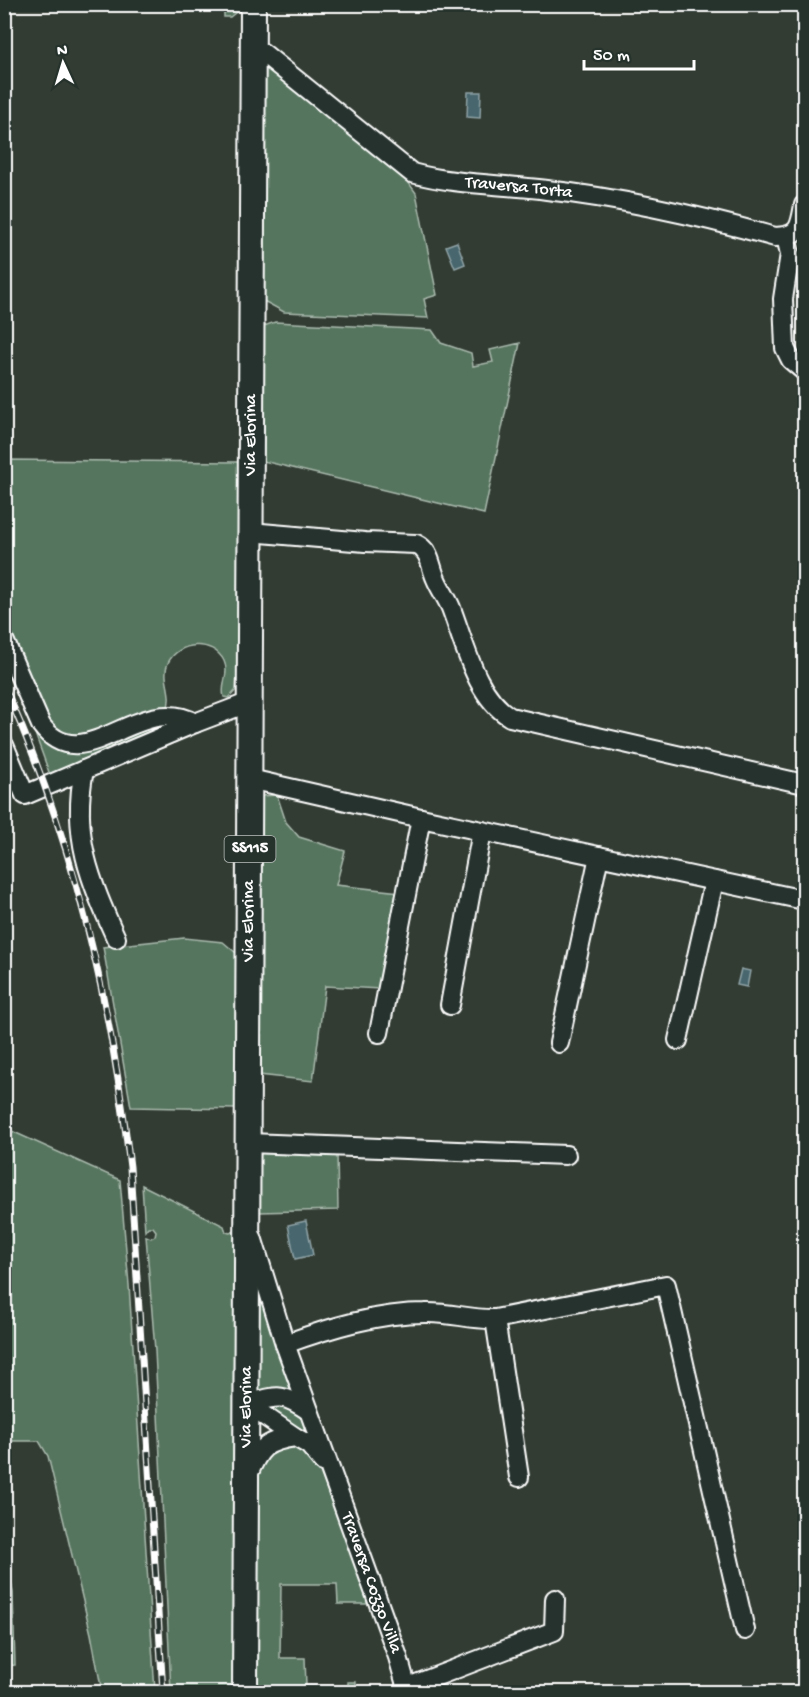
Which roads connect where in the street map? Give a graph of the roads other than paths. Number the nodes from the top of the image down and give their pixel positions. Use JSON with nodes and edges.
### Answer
{"nodes":[{"id":1,"x":253,"y":4,"type":"edge"},
{"id":2,"x":253,"y":49,"type":"junction"},
{"id":3,"x":804,"y":205,"type":"edge"},
{"id":4,"x":786,"y":237,"type":"junction"},
{"id":5,"x":804,"y":371,"type":"edge"},
{"id":6,"x":250,"y":532,"type":"junction"},
{"id":7,"x":4,"y":640,"type":"edge"},
{"id":8,"x":250,"y":702,"type":"junction"},
{"id":9,"x":195,"y":723,"type":"junction"},
{"id":10,"x":4,"y":746,"type":"edge"},
{"id":11,"x":84,"y":770,"type":"junction"},
{"id":12,"x":250,"y":779,"type":"junction"},
{"id":13,"x":804,"y":784,"type":"edge"},
{"id":14,"x":421,"y":818,"type":"junction"},
{"id":15,"x":482,"y":831,"type":"junction"},
{"id":16,"x":599,"y":856,"type":"junction"},
{"id":17,"x":714,"y":881,"type":"junction"},
{"id":18,"x":804,"y":900,"type":"edge"},
{"id":19,"x":116,"y":938,"type":"dead end"},
{"id":20,"x":450,"y":1005,"type":"dead end"},
{"id":21,"x":379,"y":1033,"type":"dead end"},
{"id":22,"x":678,"y":1040,"type":"dead end"},
{"id":23,"x":559,"y":1043,"type":"dead end"},
{"id":24,"x":249,"y":1143,"type":"junction"},
{"id":25,"x":566,"y":1155,"type":"dead end"},
{"id":26,"x":248,"y":1223,"type":"junction"},
{"id":27,"x":495,"y":1320,"type":"junction"},
{"id":28,"x":285,"y":1344,"type":"junction"},
{"id":29,"x":247,"y":1404,"type":"junction"},
{"id":30,"x":309,"y":1411,"type":"junction"},
{"id":31,"x":295,"y":1437,"type":"junction"},
{"id":32,"x":331,"y":1473,"type":"junction"},
{"id":33,"x":519,"y":1477,"type":"dead end"},
{"id":34,"x":246,"y":1478,"type":"junction"},
{"id":35,"x":555,"y":1599,"type":"dead end"},
{"id":36,"x":745,"y":1630,"type":"dead end"},
{"id":37,"x":407,"y":1690,"type":"edge"},
{"id":38,"x":245,"y":1692,"type":"edge"}],
"edges":[{"from":1,"to":2,"type":"main road","name":"Via Elorina","number":"SS115"},
{"from":2,"to":4,"type":"street","name":"Traversa Torta"},
{"from":2,"to":6,"type":"main road","name":"Via Elorina","number":"SS115"},
{"from":3,"to":4,"type":"street"},
{"from":4,"to":5,"type":"street"},
{"from":6,"to":8,"type":"main road","name":"Via Elorina","number":"SS115"},
{"from":6,"to":13,"type":"street"},
{"from":7,"to":9,"type":"street"},
{"from":8,"to":9,"type":"street"},
{"from":8,"to":12,"type":"main road","name":"Via Elorina","number":"SS115"},
{"from":9,"to":11,"type":"street"},
{"from":10,"to":11,"type":"street"},
{"from":11,"to":19,"type":"street"},
{"from":12,"to":14,"type":"street"},
{"from":12,"to":24,"type":"main road","name":"Via Elorina","number":"SS115"},
{"from":14,"to":15,"type":"street"},
{"from":14,"to":21,"type":"street"},
{"from":15,"to":16,"type":"street"},
{"from":15,"to":20,"type":"street"},
{"from":16,"to":17,"type":"street"},
{"from":16,"to":23,"type":"street"},
{"from":17,"to":18,"type":"street"},
{"from":17,"to":22,"type":"street"},
{"from":24,"to":25,"type":"street"},
{"from":24,"to":26,"type":"main road","name":"Via Elorina","number":"SS115"},
{"from":26,"to":28,"type":"street","name":"Traversa Cozzo Villa"},
{"from":26,"to":29,"type":"main road","name":"Via Elorina","number":"SS115"},
{"from":27,"to":28,"type":"street"},
{"from":27,"to":33,"type":"street"},
{"from":27,"to":36,"type":"street"},
{"from":28,"to":30,"type":"street","name":"Traversa Cozzo Villa"},
{"from":29,"to":30,"type":"street"},
{"from":29,"to":31,"type":"street"},
{"from":29,"to":34,"type":"main road","name":"Via Elorina","number":"SS115"},
{"from":30,"to":32,"type":"street","name":"Traversa Cozzo Villa"},
{"from":31,"to":32,"type":"street"},
{"from":31,"to":34,"type":"street"},
{"from":32,"to":37,"type":"street","name":"Traversa Cozzo Villa"},
{"from":34,"to":38,"type":"main road","name":"Via Elorina","number":"SS115"},
{"from":35,"to":37,"type":"street"}]}
